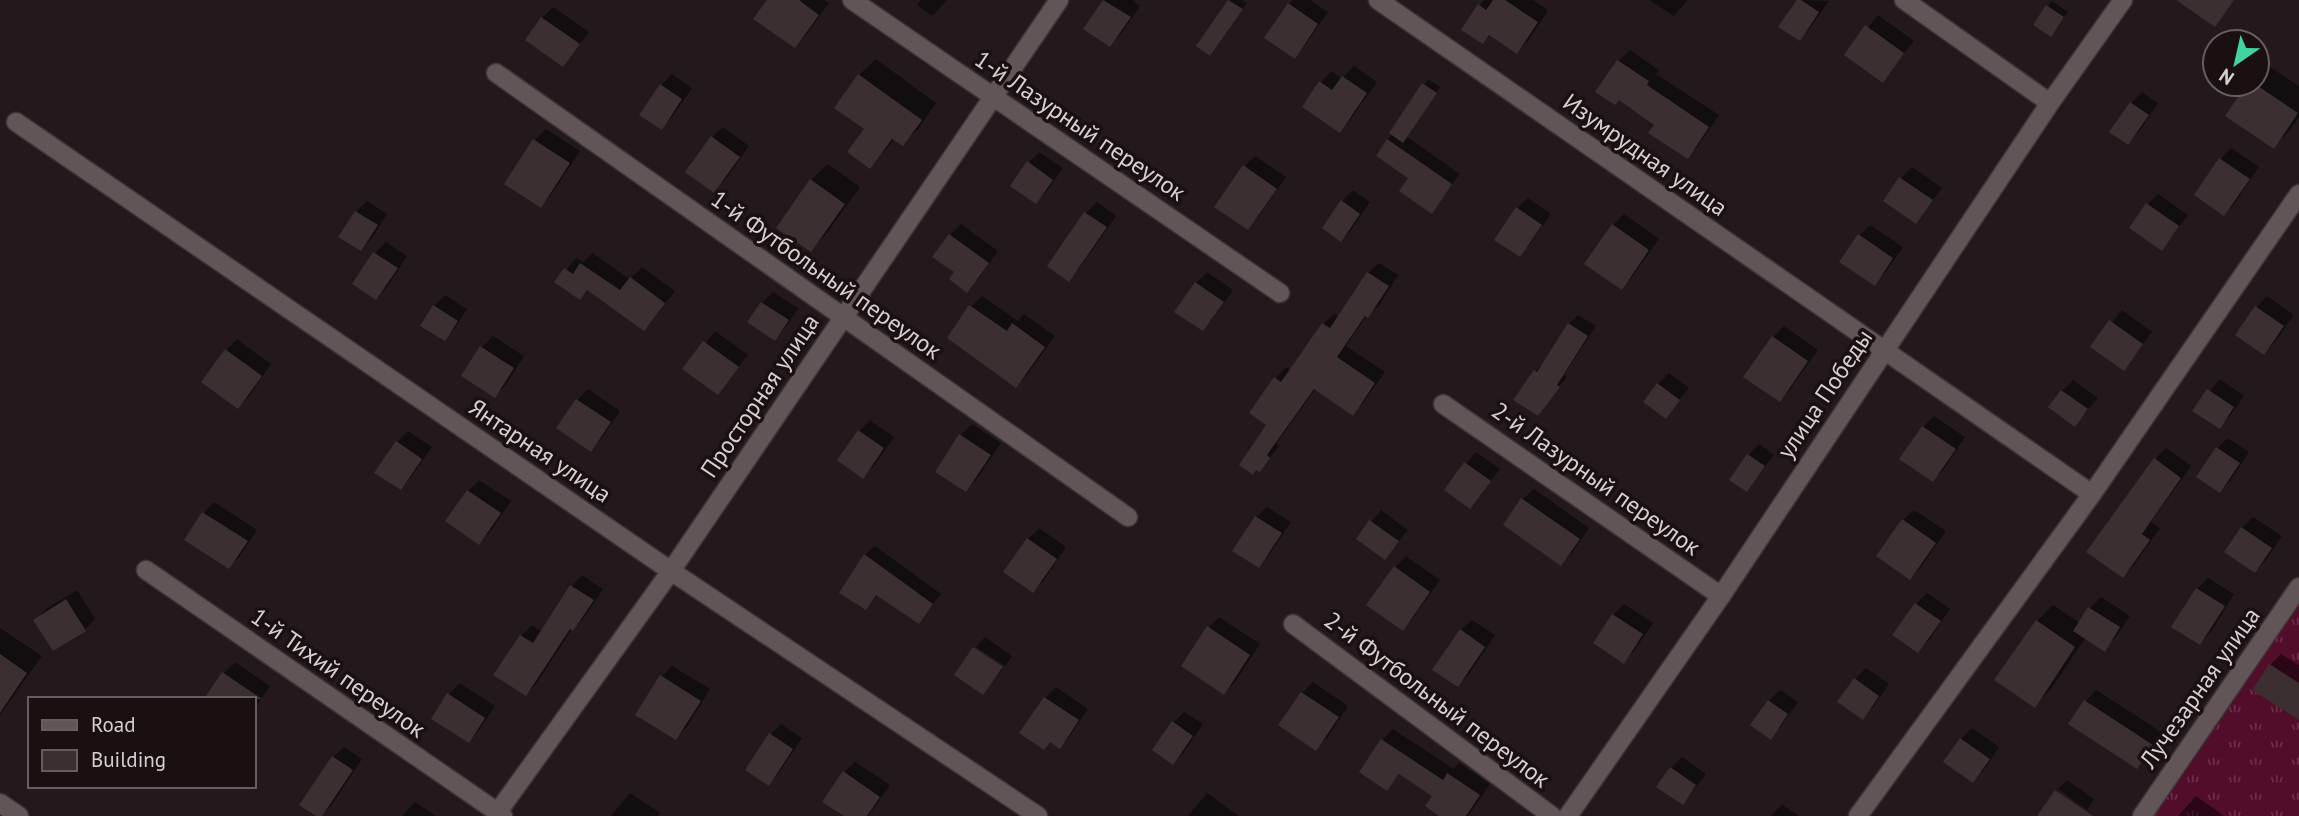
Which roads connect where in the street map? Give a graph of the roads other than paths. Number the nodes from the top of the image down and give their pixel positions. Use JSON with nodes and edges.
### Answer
{"nodes":[{"id":1,"x":852,"y":0,"type":"edge"},
{"id":2,"x":1059,"y":0,"type":"edge"},
{"id":3,"x":1378,"y":0,"type":"edge"},
{"id":4,"x":1904,"y":0,"type":"edge"},
{"id":5,"x":2123,"y":0,"type":"edge"},
{"id":6,"x":496,"y":73,"type":"dead end"},
{"id":7,"x":993,"y":96,"type":"junction"},
{"id":8,"x":2050,"y":103,"type":"junction"},
{"id":9,"x":16,"y":122,"type":"dead end"},
{"id":10,"x":2299,"y":194,"type":"edge"},
{"id":11,"x":1280,"y":293,"type":"dead end"},
{"id":12,"x":844,"y":317,"type":"junction"},
{"id":13,"x":1884,"y":350,"type":"junction"},
{"id":14,"x":1443,"y":404,"type":"dead end"},
{"id":15,"x":2092,"y":494,"type":"junction"},
{"id":16,"x":1128,"y":517,"type":"dead end"},
{"id":17,"x":146,"y":570,"type":"dead end"},
{"id":18,"x":671,"y":571,"type":"junction"},
{"id":19,"x":2299,"y":587,"type":"edge"},
{"id":20,"x":1721,"y":596,"type":"junction"},
{"id":21,"x":1293,"y":624,"type":"dead end"},
{"id":22,"x":0,"y":803,"type":"edge"},
{"id":23,"x":498,"y":815,"type":"edge"},
{"id":24,"x":19,"y":816,"type":"edge"},
{"id":25,"x":1038,"y":816,"type":"edge"},
{"id":26,"x":1552,"y":816,"type":"edge"},
{"id":27,"x":1568,"y":816,"type":"edge"},
{"id":28,"x":1858,"y":816,"type":"edge"},
{"id":29,"x":2142,"y":816,"type":"edge"}],
"edges":[{"from":1,"to":7,"type":"street","name":"1-й Лазурный переулок"},
{"from":2,"to":7,"type":"street","name":"Просторная улица"},
{"from":3,"to":13,"type":"street","name":"Изумрудная улица"},
{"from":4,"to":8,"type":"street"},
{"from":5,"to":8,"type":"street","name":"улица Победы"},
{"from":6,"to":12,"type":"street","name":"1-й Футбольный переулок"},
{"from":7,"to":11,"type":"street","name":"1-й Лазурный переулок"},
{"from":7,"to":12,"type":"street","name":"Просторная улица"},
{"from":8,"to":13,"type":"street","name":"улица Победы"},
{"from":9,"to":18,"type":"street","name":"Янтарная улица"},
{"from":10,"to":15,"type":"street"},
{"from":12,"to":16,"type":"street","name":"1-й Футбольный переулок"},
{"from":12,"to":18,"type":"street","name":"Просторная улица"},
{"from":13,"to":15,"type":"street","name":"Изумрудная улица"},
{"from":13,"to":20,"type":"street","name":"улица Победы"},
{"from":14,"to":20,"type":"street","name":"2-й Лазурный переулок"},
{"from":15,"to":28,"type":"street"},
{"from":17,"to":23,"type":"street","name":"1-й Тихий переулок"},
{"from":18,"to":23,"type":"street","name":"Просторная улица"},
{"from":18,"to":25,"type":"street","name":"Янтарная улица"},
{"from":19,"to":29,"type":"street","name":"Лучезарная улица"},
{"from":20,"to":27,"type":"street","name":"улица Победы"},
{"from":21,"to":26,"type":"street","name":"2-й Футбольный переулок"},
{"from":22,"to":24,"type":"street"}]}
